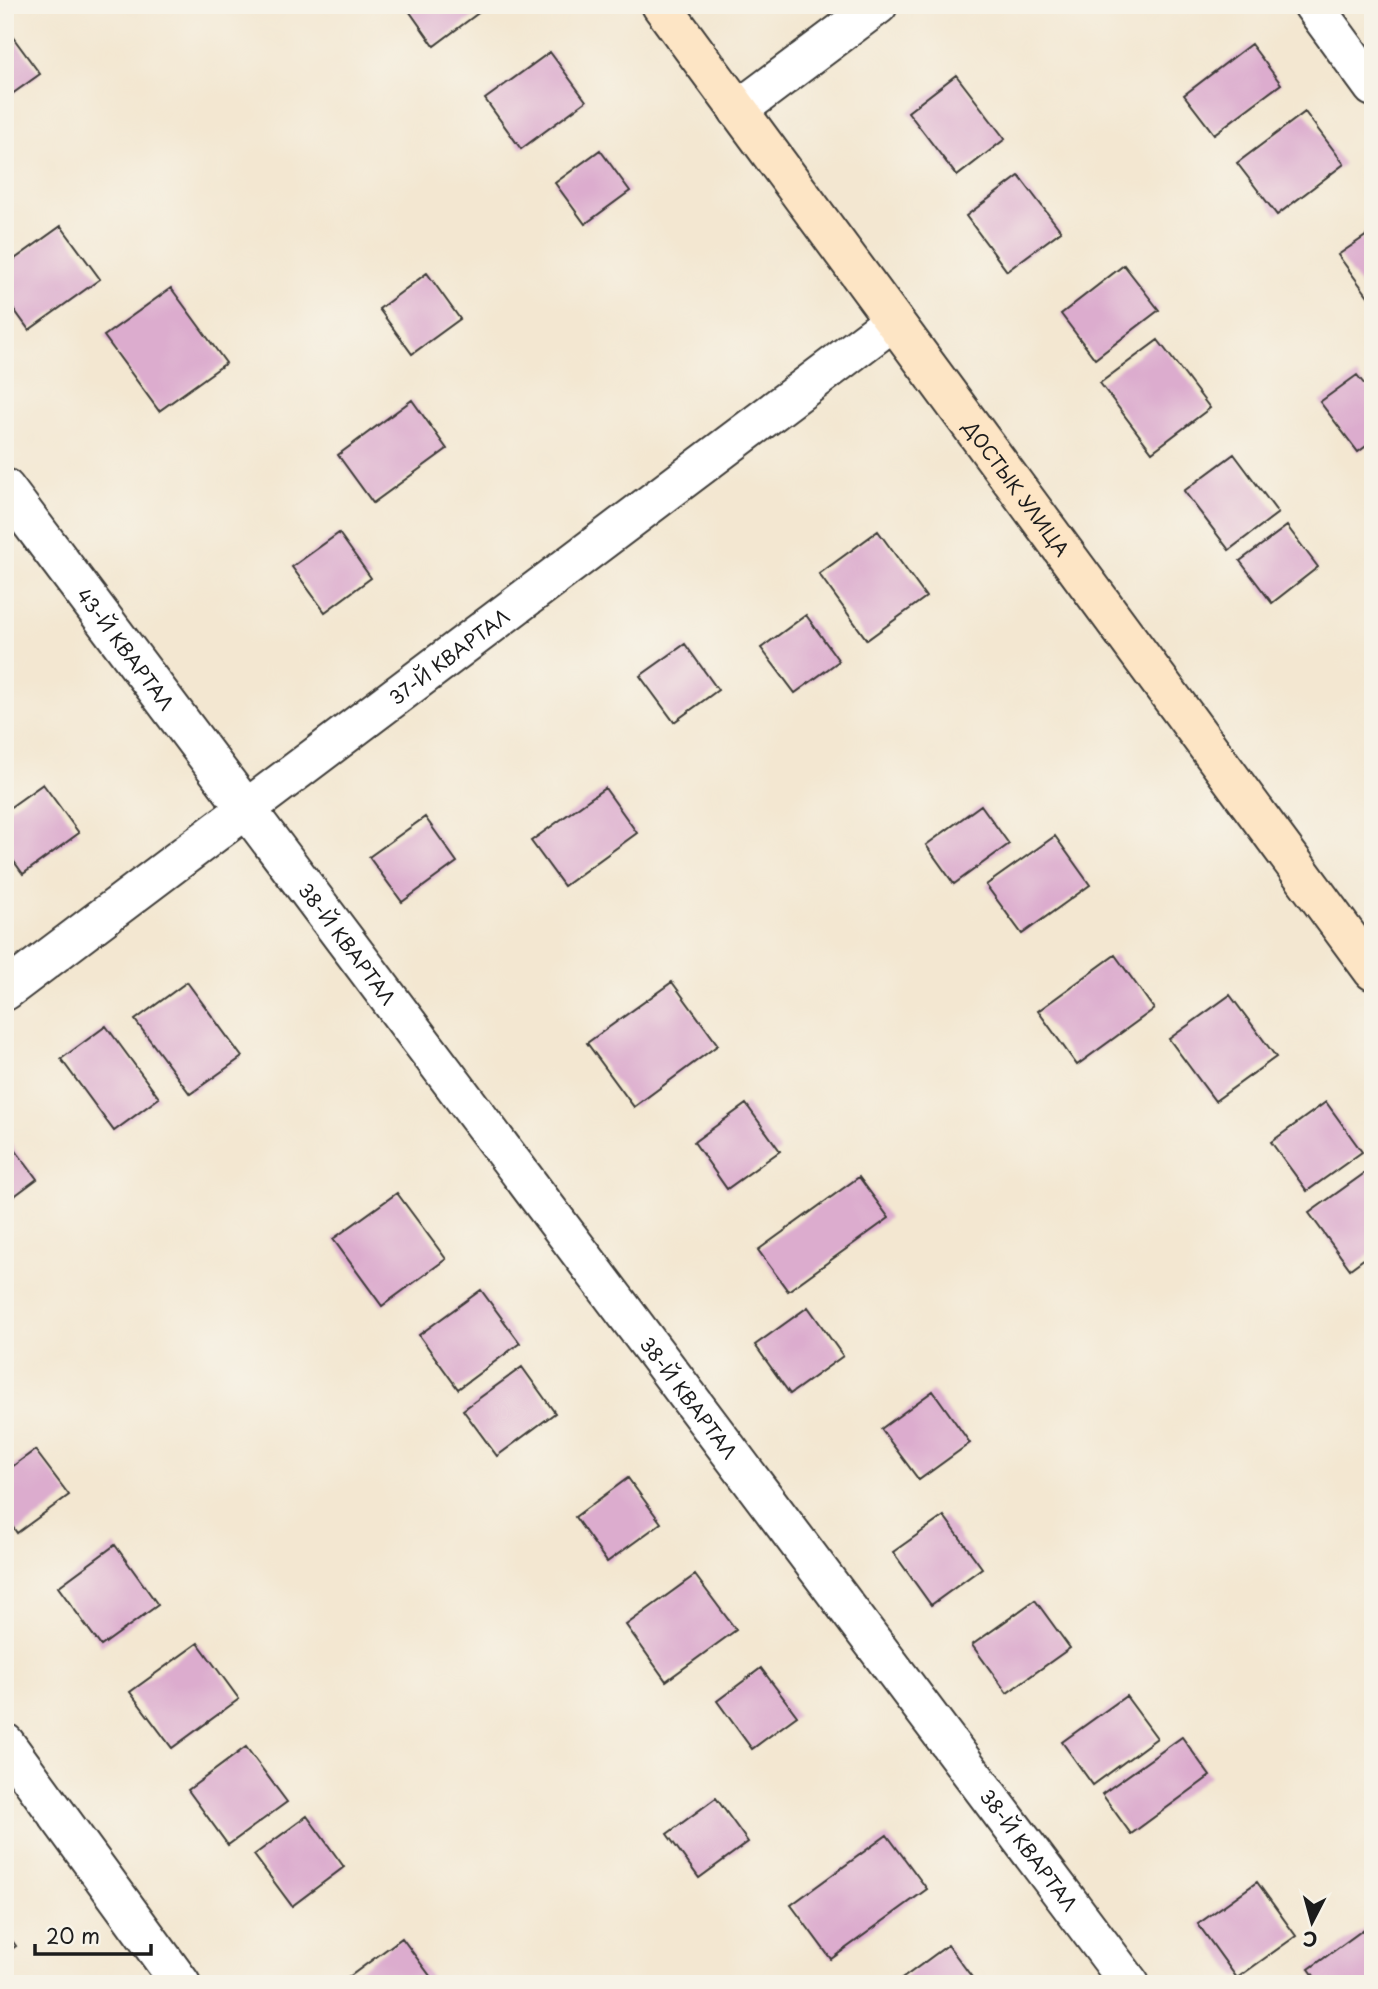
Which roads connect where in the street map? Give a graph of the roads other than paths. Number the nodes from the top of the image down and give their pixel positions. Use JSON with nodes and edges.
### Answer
{"nodes":[{"id":1,"x":661,"y":5,"type":"edge"},
{"id":2,"x":878,"y":5,"type":"edge"},
{"id":3,"x":1312,"y":5,"type":"edge"},
{"id":4,"x":1373,"y":87,"type":"edge"},
{"id":5,"x":738,"y":110,"type":"junction"},
{"id":6,"x":893,"y":321,"type":"junction"},
{"id":7,"x":5,"y":488,"type":"edge"},
{"id":8,"x":248,"y":808,"type":"junction"},
{"id":9,"x":1373,"y":971,"type":"edge"},
{"id":10,"x":5,"y":991,"type":"edge"},
{"id":11,"x":5,"y":1743,"type":"edge"},
{"id":12,"x":181,"y":1984,"type":"edge"},
{"id":13,"x":1130,"y":1984,"type":"edge"}],
"edges":[{"from":1,"to":5,"type":"street","name":"ДОСТЫК УЛИЦА"},
{"from":2,"to":5,"type":"street"},
{"from":3,"to":4,"type":"street"},
{"from":5,"to":6,"type":"street","name":"ДОСТЫК УЛИЦА"},
{"from":6,"to":8,"type":"street","name":"37-Й КВАРТАЛ"},
{"from":6,"to":9,"type":"street","name":"ДОСТЫК УЛИЦА"},
{"from":7,"to":8,"type":"street","name":"43-Й КВАРТАЛ"},
{"from":8,"to":10,"type":"street","name":"37-Й КВАРТАЛ"},
{"from":8,"to":13,"type":"street","name":"38-Й КВАРТАЛ"},
{"from":11,"to":12,"type":"street"}]}
